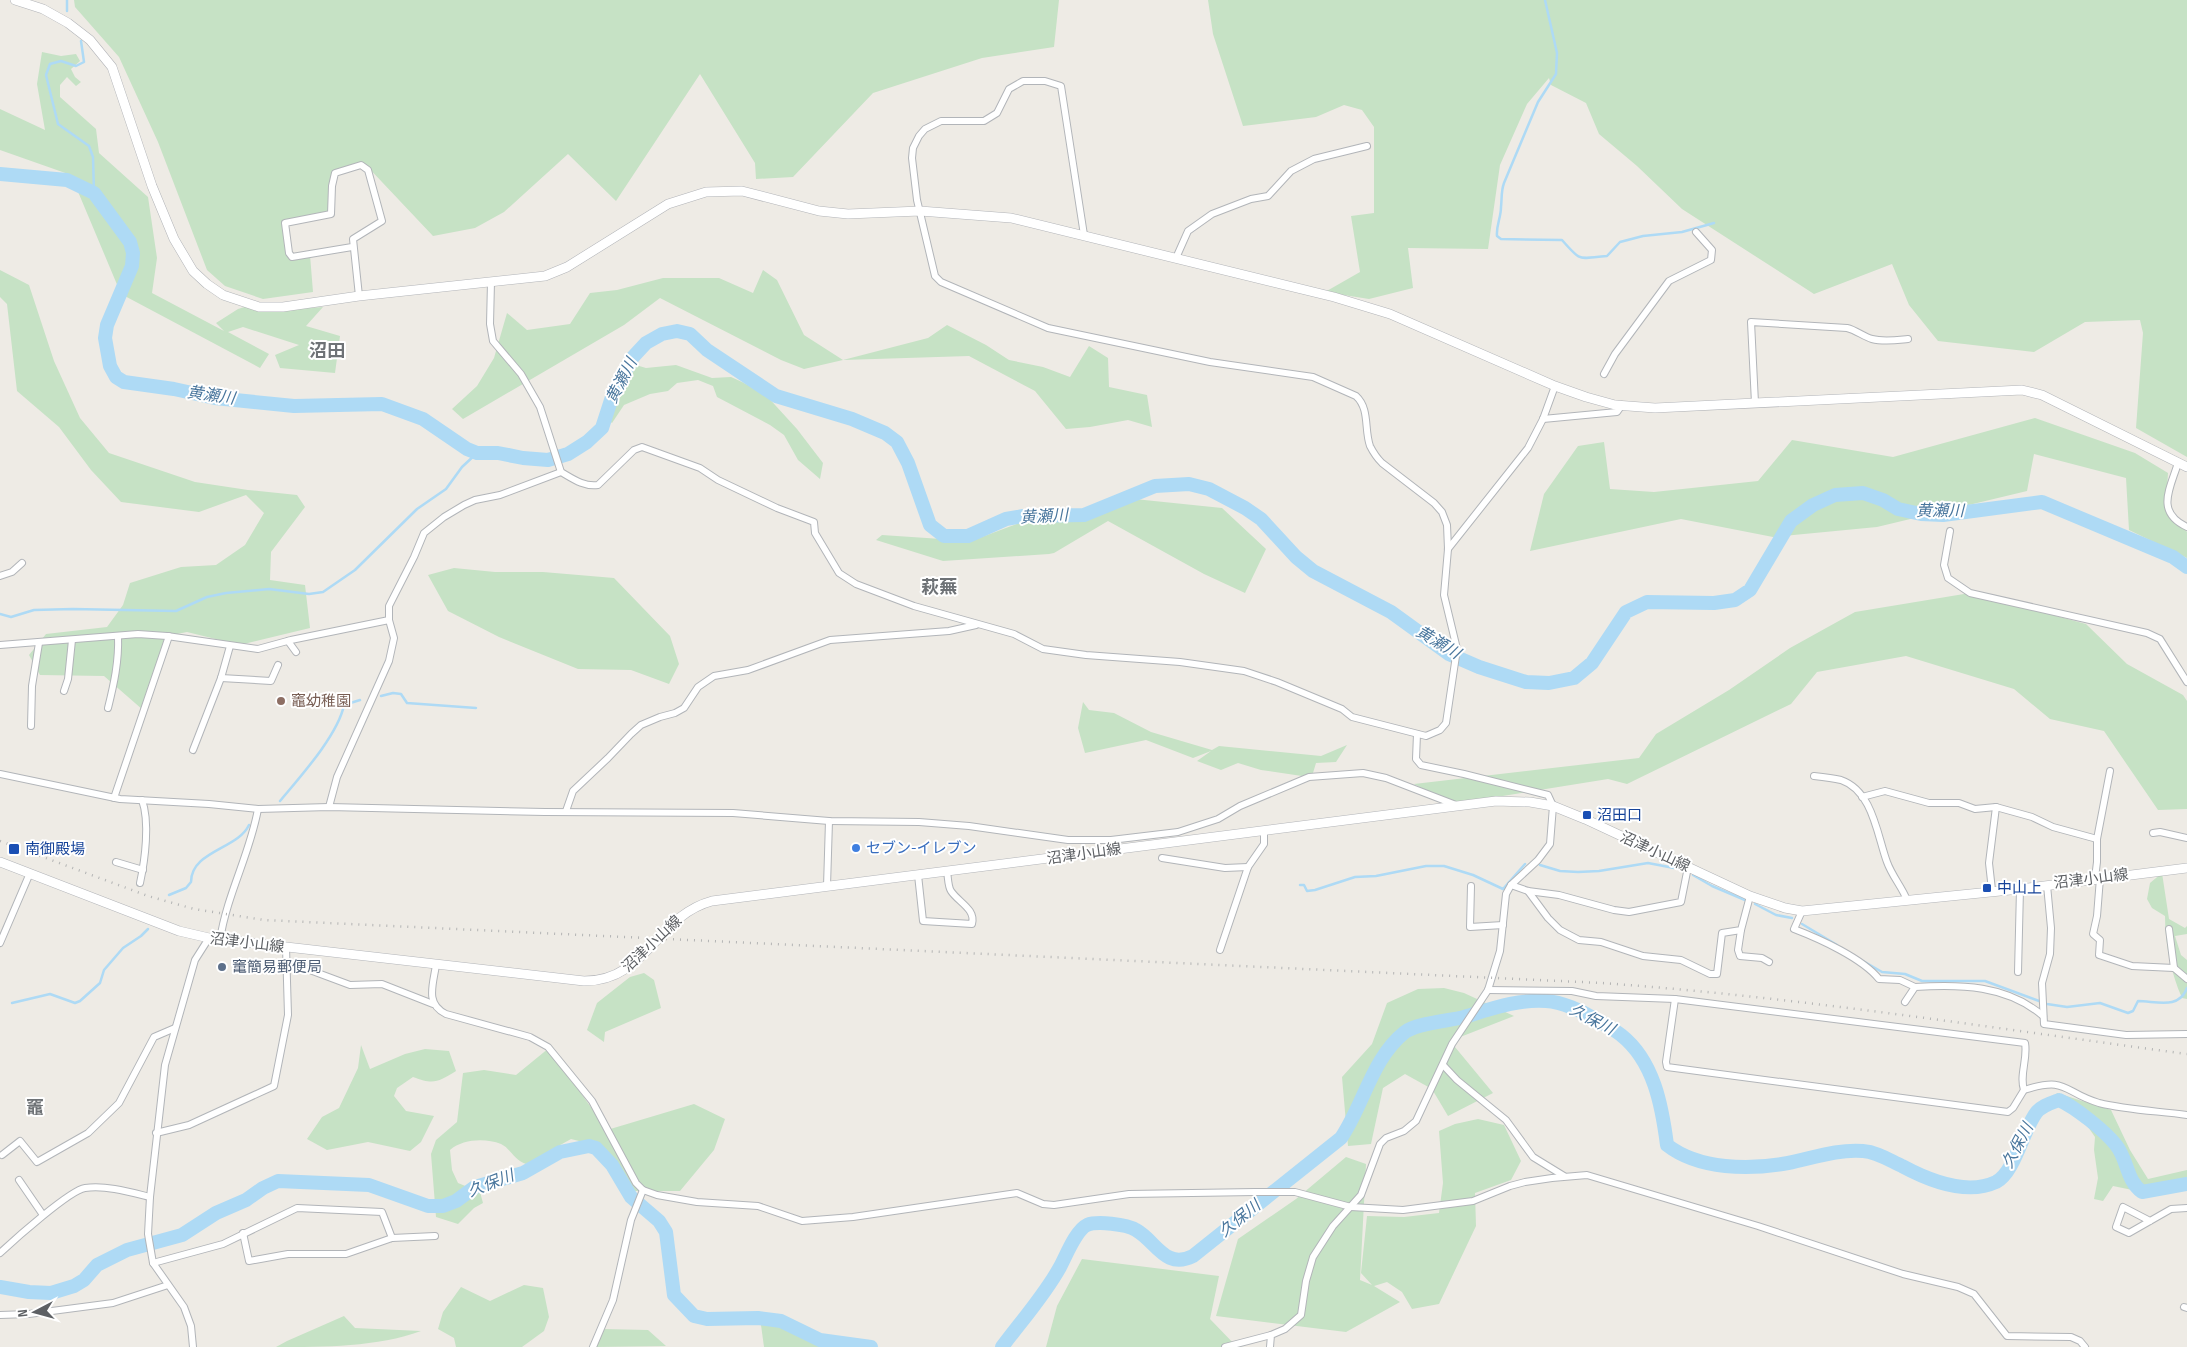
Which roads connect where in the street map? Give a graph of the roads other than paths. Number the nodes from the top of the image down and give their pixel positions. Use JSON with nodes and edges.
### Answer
{"nodes":[{"id":1,"x":15,"y":0,"type":"edge"},
{"id":2,"x":1367,"y":146,"type":"dead end"},
{"id":3,"x":920,"y":211,"type":"junction"},
{"id":4,"x":1696,"y":232,"type":"dead end"},
{"id":5,"x":1084,"y":235,"type":"junction"},
{"id":6,"x":352,"y":247,"type":"junction"},
{"id":7,"x":1176,"y":258,"type":"junction"},
{"id":8,"x":492,"y":282,"type":"junction"},
{"id":9,"x":359,"y":296,"type":"junction"},
{"id":10,"x":1908,"y":339,"type":"dead end"},
{"id":11,"x":1604,"y":374,"type":"dead end"},
{"id":12,"x":1555,"y":386,"type":"junction"},
{"id":13,"x":1755,"y":403,"type":"junction"},
{"id":14,"x":1622,"y":405,"type":"junction"},
{"id":15,"x":1544,"y":418,"type":"junction"},
{"id":16,"x":2178,"y":462,"type":"junction"},
{"id":17,"x":2187,"y":467,"type":"edge"},
{"id":18,"x":560,"y":470,"type":"junction"},
{"id":19,"x":2187,"y":527,"type":"edge"},
{"id":20,"x":1950,"y":531,"type":"dead end"},
{"id":21,"x":1448,"y":549,"type":"junction"},
{"id":22,"x":22,"y":564,"type":"dead end"},
{"id":23,"x":0,"y":576,"type":"edge"},
{"id":24,"x":389,"y":620,"type":"junction"},
{"id":25,"x":978,"y":624,"type":"junction"},
{"id":26,"x":118,"y":636,"type":"junction"},
{"id":27,"x":169,"y":636,"type":"junction"},
{"id":28,"x":72,"y":640,"type":"junction"},
{"id":29,"x":288,"y":640,"type":"junction"},
{"id":30,"x":39,"y":643,"type":"junction"},
{"id":31,"x":0,"y":645,"type":"edge"},
{"id":32,"x":230,"y":646,"type":"junction"},
{"id":33,"x":296,"y":652,"type":"dead end"},
{"id":34,"x":278,"y":665,"type":"dead end"},
{"id":35,"x":221,"y":678,"type":"junction"},
{"id":36,"x":2187,"y":682,"type":"edge"},
{"id":37,"x":64,"y":691,"type":"dead end"},
{"id":38,"x":108,"y":708,"type":"dead end"},
{"id":39,"x":31,"y":726,"type":"dead end"},
{"id":40,"x":1418,"y":734,"type":"junction"},
{"id":41,"x":193,"y":750,"type":"dead end"},
{"id":42,"x":2110,"y":771,"type":"dead end"},
{"id":43,"x":0,"y":774,"type":"edge"},
{"id":44,"x":1814,"y":776,"type":"dead end"},
{"id":45,"x":1862,"y":797,"type":"junction"},
{"id":46,"x":114,"y":798,"type":"junction"},
{"id":47,"x":142,"y":800,"type":"junction"},
{"id":48,"x":329,"y":806,"type":"junction"},
{"id":49,"x":1460,"y":806,"type":"junction"},
{"id":50,"x":1553,"y":806,"type":"junction"},
{"id":51,"x":1996,"y":807,"type":"junction"},
{"id":52,"x":258,"y":809,"type":"junction"},
{"id":53,"x":566,"y":812,"type":"junction"},
{"id":54,"x":829,"y":821,"type":"junction"},
{"id":55,"x":1264,"y":831,"type":"junction"},
{"id":56,"x":2153,"y":833,"type":"dead end"},
{"id":57,"x":2187,"y":838,"type":"edge"},
{"id":58,"x":2097,"y":839,"type":"junction"},
{"id":59,"x":1111,"y":840,"type":"junction"},
{"id":60,"x":1111,"y":850,"type":"junction"},
{"id":61,"x":1162,"y":858,"type":"dead end"},
{"id":62,"x":0,"y":862,"type":"edge"},
{"id":63,"x":116,"y":862,"type":"dead end"},
{"id":64,"x":1248,"y":867,"type":"junction"},
{"id":65,"x":1688,"y":867,"type":"junction"},
{"id":66,"x":2187,"y":868,"type":"edge"},
{"id":67,"x":143,"y":870,"type":"junction"},
{"id":68,"x":947,"y":871,"type":"junction"},
{"id":69,"x":30,"y":873,"type":"junction"},
{"id":70,"x":918,"y":875,"type":"junction"},
{"id":71,"x":2098,"y":878,"type":"junction"},
{"id":72,"x":140,"y":883,"type":"dead end"},
{"id":73,"x":1511,"y":884,"type":"junction"},
{"id":74,"x":2047,"y":885,"type":"junction"},
{"id":75,"x":827,"y":886,"type":"junction"},
{"id":76,"x":1471,"y":886,"type":"dead end"},
{"id":77,"x":2020,"y":889,"type":"junction"},
{"id":78,"x":1992,"y":890,"type":"junction"},
{"id":79,"x":1528,"y":891,"type":"junction"},
{"id":80,"x":1750,"y":896,"type":"junction"},
{"id":81,"x":1907,"y":900,"type":"junction"},
{"id":82,"x":1802,"y":911,"type":"junction"},
{"id":83,"x":1503,"y":925,"type":"junction"},
{"id":84,"x":2169,"y":929,"type":"dead end"},
{"id":85,"x":1741,"y":930,"type":"junction"},
{"id":86,"x":209,"y":938,"type":"junction"},
{"id":87,"x":220,"y":940,"type":"junction"},
{"id":88,"x":0,"y":943,"type":"edge"},
{"id":89,"x":286,"y":948,"type":"junction"},
{"id":90,"x":1220,"y":950,"type":"dead end"},
{"id":91,"x":1769,"y":962,"type":"dead end"},
{"id":92,"x":286,"y":964,"type":"junction"},
{"id":93,"x":436,"y":965,"type":"junction"},
{"id":94,"x":2174,"y":968,"type":"junction"},
{"id":95,"x":2018,"y":972,"type":"dead end"},
{"id":96,"x":2187,"y":979,"type":"edge"},
{"id":97,"x":1915,"y":987,"type":"junction"},
{"id":98,"x":1488,"y":990,"type":"junction"},
{"id":99,"x":1675,"y":999,"type":"junction"},
{"id":100,"x":1905,"y":1002,"type":"dead end"},
{"id":101,"x":433,"y":1004,"type":"junction"},
{"id":102,"x":2043,"y":1016,"type":"junction"},
{"id":103,"x":175,"y":1028,"type":"junction"},
{"id":104,"x":2187,"y":1034,"type":"edge"},
{"id":105,"x":1442,"y":1065,"type":"junction"},
{"id":106,"x":2024,"y":1090,"type":"junction"},
{"id":107,"x":2187,"y":1115,"type":"edge"},
{"id":108,"x":156,"y":1133,"type":"junction"},
{"id":109,"x":2,"y":1155,"type":"dead end"},
{"id":110,"x":1565,"y":1177,"type":"junction"},
{"id":111,"x":18,"y":1180,"type":"dead end"},
{"id":112,"x":643,"y":1191,"type":"junction"},
{"id":113,"x":150,"y":1197,"type":"junction"},
{"id":114,"x":1351,"y":1207,"type":"junction"},
{"id":115,"x":2187,"y":1208,"type":"edge"},
{"id":116,"x":43,"y":1215,"type":"junction"},
{"id":117,"x":2150,"y":1221,"type":"junction"},
{"id":118,"x":243,"y":1233,"type":"junction"},
{"id":119,"x":435,"y":1236,"type":"dead end"},
{"id":120,"x":392,"y":1238,"type":"junction"},
{"id":121,"x":0,"y":1253,"type":"edge"},
{"id":122,"x":153,"y":1263,"type":"junction"},
{"id":123,"x":168,"y":1285,"type":"junction"},
{"id":124,"x":0,"y":1315,"type":"edge"},
{"id":125,"x":1271,"y":1336,"type":"junction"},
{"id":126,"x":193,"y":1347,"type":"edge"},
{"id":127,"x":593,"y":1347,"type":"edge"},
{"id":128,"x":1225,"y":1347,"type":"edge"},
{"id":129,"x":1270,"y":1347,"type":"edge"},
{"id":130,"x":2085,"y":1347,"type":"edge"}],
"edges":[{"from":1,"to":9,"type":"street"},
{"from":2,"to":7,"type":"street"},
{"from":3,"to":5,"type":"street"},
{"from":3,"to":5,"type":"street"},
{"from":3,"to":8,"type":"street"},
{"from":3,"to":21,"type":"street"},
{"from":4,"to":11,"type":"street"},
{"from":5,"to":7,"type":"street"},
{"from":6,"to":6,"type":"street"},
{"from":6,"to":9,"type":"street"},
{"from":7,"to":12,"type":"street"},
{"from":8,"to":9,"type":"street"},
{"from":8,"to":18,"type":"street"},
{"from":10,"to":13,"type":"street"},
{"from":12,"to":14,"type":"street"},
{"from":12,"to":15,"type":"street"},
{"from":13,"to":14,"type":"street"},
{"from":13,"to":16,"type":"street"},
{"from":14,"to":15,"type":"street"},
{"from":15,"to":21,"type":"street"},
{"from":16,"to":17,"type":"street"},
{"from":16,"to":19,"type":"street"},
{"from":18,"to":24,"type":"street"},
{"from":18,"to":25,"type":"street"},
{"from":20,"to":36,"type":"street"},
{"from":21,"to":40,"type":"street"},
{"from":22,"to":23,"type":"street"},
{"from":24,"to":29,"type":"street"},
{"from":24,"to":48,"type":"street"},
{"from":25,"to":40,"type":"street"},
{"from":25,"to":53,"type":"street"},
{"from":26,"to":27,"type":"street"},
{"from":26,"to":28,"type":"street"},
{"from":26,"to":38,"type":"street"},
{"from":27,"to":32,"type":"street"},
{"from":27,"to":46,"type":"street"},
{"from":28,"to":30,"type":"street"},
{"from":28,"to":37,"type":"street"},
{"from":29,"to":32,"type":"street"},
{"from":29,"to":33,"type":"street"},
{"from":30,"to":31,"type":"street"},
{"from":30,"to":39,"type":"street"},
{"from":32,"to":35,"type":"street"},
{"from":34,"to":35,"type":"street"},
{"from":35,"to":41,"type":"street"},
{"from":40,"to":50,"type":"street"},
{"from":42,"to":58,"type":"street"},
{"from":43,"to":46,"type":"street"},
{"from":44,"to":45,"type":"street"},
{"from":45,"to":51,"type":"street"},
{"from":45,"to":81,"type":"street"},
{"from":46,"to":47,"type":"street"},
{"from":47,"to":52,"type":"street"},
{"from":47,"to":67,"type":"street"},
{"from":48,"to":52,"type":"street"},
{"from":48,"to":53,"type":"street"},
{"from":49,"to":50,"type":"street","name":"沼津小山線"},
{"from":49,"to":55,"type":"street","name":"沼津小山線"},
{"from":49,"to":59,"type":"street"},
{"from":50,"to":65,"type":"street","name":"沼津小山線"},
{"from":50,"to":73,"type":"street"},
{"from":51,"to":58,"type":"street"},
{"from":51,"to":78,"type":"street"},
{"from":52,"to":87,"type":"street"},
{"from":53,"to":54,"type":"street"},
{"from":54,"to":59,"type":"street"},
{"from":54,"to":75,"type":"street"},
{"from":55,"to":60,"type":"street","name":"沼津小山線"},
{"from":55,"to":64,"type":"street"},
{"from":56,"to":57,"type":"street"},
{"from":58,"to":71,"type":"street"},
{"from":59,"to":60,"type":"street"},
{"from":60,"to":68,"type":"street","name":"沼津小山線"},
{"from":61,"to":64,"type":"street"},
{"from":62,"to":69,"type":"street","name":"沼津小山線"},
{"from":63,"to":67,"type":"street"},
{"from":64,"to":90,"type":"street"},
{"from":65,"to":79,"type":"street"},
{"from":65,"to":80,"type":"street","name":"沼津小山線"},
{"from":66,"to":71,"type":"street","name":"沼津小山線"},
{"from":67,"to":72,"type":"street"},
{"from":68,"to":70,"type":"street","name":"沼津小山線"},
{"from":68,"to":70,"type":"street"},
{"from":69,"to":86,"type":"street","name":"沼津小山線"},
{"from":69,"to":88,"type":"street"},
{"from":70,"to":75,"type":"street","name":"沼津小山線"},
{"from":71,"to":74,"type":"street","name":"沼津小山線"},
{"from":71,"to":94,"type":"street"},
{"from":73,"to":79,"type":"street"},
{"from":73,"to":83,"type":"street"},
{"from":74,"to":77,"type":"street","name":"沼津小山線"},
{"from":74,"to":102,"type":"street"},
{"from":75,"to":93,"type":"street","name":"沼津小山線"},
{"from":76,"to":83,"type":"street"},
{"from":77,"to":78,"type":"street","name":"沼津小山線"},
{"from":77,"to":95,"type":"street"},
{"from":78,"to":81,"type":"street","name":"沼津小山線"},
{"from":79,"to":85,"type":"street"},
{"from":80,"to":82,"type":"street","name":"沼津小山線"},
{"from":80,"to":85,"type":"street"},
{"from":81,"to":82,"type":"street","name":"沼津小山線"},
{"from":82,"to":97,"type":"street"},
{"from":83,"to":98,"type":"street"},
{"from":84,"to":94,"type":"street"},
{"from":85,"to":91,"type":"street"},
{"from":86,"to":87,"type":"street","name":"沼津小山線"},
{"from":86,"to":103,"type":"street"},
{"from":87,"to":89,"type":"street","name":"沼津小山線"},
{"from":89,"to":92,"type":"street"},
{"from":89,"to":93,"type":"street","name":"沼津小山線"},
{"from":92,"to":101,"type":"street"},
{"from":92,"to":108,"type":"street"},
{"from":93,"to":101,"type":"street"},
{"from":94,"to":96,"type":"street"},
{"from":97,"to":100,"type":"street"},
{"from":97,"to":102,"type":"street"},
{"from":98,"to":99,"type":"street"},
{"from":98,"to":105,"type":"street"},
{"from":99,"to":106,"type":"street"},
{"from":99,"to":106,"type":"street"},
{"from":101,"to":112,"type":"street"},
{"from":102,"to":104,"type":"street"},
{"from":103,"to":108,"type":"street"},
{"from":103,"to":109,"type":"street"},
{"from":105,"to":110,"type":"street"},
{"from":105,"to":114,"type":"street"},
{"from":106,"to":107,"type":"street"},
{"from":108,"to":113,"type":"street"},
{"from":110,"to":114,"type":"street"},
{"from":110,"to":130,"type":"street"},
{"from":111,"to":116,"type":"street"},
{"from":112,"to":114,"type":"street"},
{"from":112,"to":127,"type":"street"},
{"from":113,"to":116,"type":"street"},
{"from":113,"to":122,"type":"street"},
{"from":114,"to":125,"type":"street"},
{"from":115,"to":117,"type":"street"},
{"from":116,"to":121,"type":"street"},
{"from":117,"to":117,"type":"street"},
{"from":118,"to":120,"type":"street"},
{"from":118,"to":120,"type":"street"},
{"from":118,"to":122,"type":"street"},
{"from":119,"to":120,"type":"street"},
{"from":122,"to":123,"type":"street"},
{"from":123,"to":124,"type":"street"},
{"from":123,"to":126,"type":"street"},
{"from":125,"to":128,"type":"street"},
{"from":125,"to":129,"type":"street"}]}
